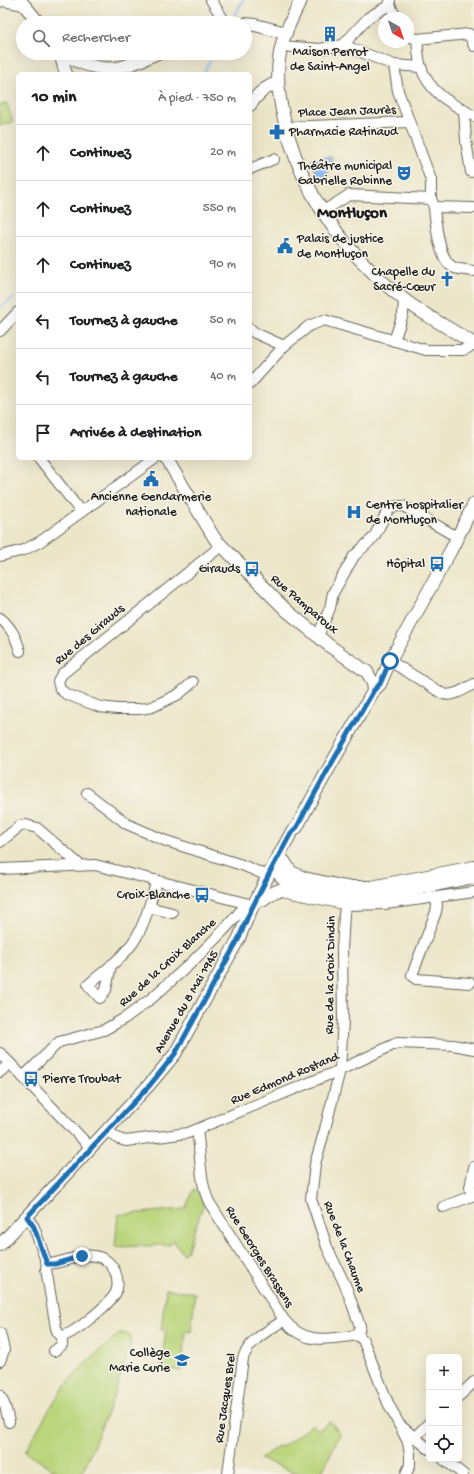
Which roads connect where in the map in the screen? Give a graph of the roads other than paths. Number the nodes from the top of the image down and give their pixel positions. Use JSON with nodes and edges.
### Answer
{"nodes":[{"id":1,"x":211,"y":0,"type":"edge"},
{"id":2,"x":301,"y":0,"type":"edge"},
{"id":3,"x":0,"y":2,"type":"edge"},
{"id":4,"x":18,"y":2,"type":"edge"},
{"id":5,"x":390,"y":3,"type":"edge"},
{"id":6,"x":26,"y":16,"type":"edge"},
{"id":7,"x":32,"y":16,"type":"edge"},
{"id":8,"x":221,"y":16,"type":"edge"},
{"id":9,"x":252,"y":25,"type":"edge"},
{"id":10,"x":286,"y":33,"type":"junction"},
{"id":11,"x":414,"y":37,"type":"edge"},
{"id":12,"x":414,"y":44,"type":"edge"},
{"id":13,"x":343,"y":45,"type":"junction"},
{"id":14,"x":281,"y":46,"type":"junction"},
{"id":15,"x":474,"y":46,"type":"edge"},
{"id":16,"x":139,"y":60,"type":"edge"},
{"id":17,"x":64,"y":63,"type":"edge"},
{"id":18,"x":394,"y":65,"type":"junction"},
{"id":19,"x":421,"y":67,"type":"junction"},
{"id":20,"x":277,"y":83,"type":"junction"},
{"id":21,"x":252,"y":103,"type":"edge"},
{"id":22,"x":464,"y":110,"type":"junction"},
{"id":23,"x":474,"y":116,"type":"edge"},
{"id":24,"x":409,"y":122,"type":"junction"},
{"id":25,"x":286,"y":127,"type":"junction"},
{"id":26,"x":274,"y":159,"type":"dead end"},
{"id":27,"x":252,"y":168,"type":"edge"},
{"id":28,"x":471,"y":172,"type":"dead end"},
{"id":29,"x":434,"y":208,"type":"junction"},
{"id":30,"x":474,"y":208,"type":"edge"},
{"id":31,"x":322,"y":212,"type":"junction"},
{"id":32,"x":474,"y":271,"type":"edge"},
{"id":33,"x":404,"y":299,"type":"junction"},
{"id":34,"x":416,"y":308,"type":"junction"},
{"id":35,"x":16,"y":314,"type":"edge"},
{"id":36,"x":403,"y":314,"type":"junction"},
{"id":37,"x":0,"y":331,"type":"edge"},
{"id":38,"x":252,"y":331,"type":"edge"},
{"id":39,"x":272,"y":340,"type":"junction"},
{"id":40,"x":394,"y":341,"type":"junction"},
{"id":41,"x":473,"y":343,"type":"edge"},
{"id":42,"x":284,"y":346,"type":"junction"},
{"id":43,"x":275,"y":355,"type":"junction"},
{"id":44,"x":252,"y":382,"type":"edge"},
{"id":45,"x":41,"y":460,"type":"edge"},
{"id":46,"x":153,"y":460,"type":"edge"},
{"id":47,"x":167,"y":460,"type":"edge"},
{"id":48,"x":474,"y":504,"type":"edge"},
{"id":49,"x":82,"y":512,"type":"junction"},
{"id":50,"x":457,"y":537,"type":"junction"},
{"id":51,"x":218,"y":542,"type":"junction"},
{"id":52,"x":0,"y":556,"type":"edge"},
{"id":53,"x":0,"y":618,"type":"edge"},
{"id":54,"x":318,"y":636,"type":"junction"},
{"id":55,"x":20,"y":651,"type":"dead end"},
{"id":56,"x":390,"y":661,"type":"junction"},
{"id":57,"x":193,"y":682,"type":"dead end"},
{"id":58,"x":373,"y":682,"type":"junction"},
{"id":59,"x":474,"y":684,"type":"edge"},
{"id":60,"x":339,"y":752,"type":"junction"},
{"id":61,"x":86,"y":793,"type":"dead end"},
{"id":62,"x":0,"y":842,"type":"edge"},
{"id":63,"x":80,"y":865,"type":"junction"},
{"id":64,"x":474,"y":867,"type":"edge"},
{"id":65,"x":0,"y":869,"type":"edge"},
{"id":66,"x":276,"y":876,"type":"junction"},
{"id":67,"x":474,"y":877,"type":"edge"},
{"id":68,"x":157,"y":880,"type":"junction"},
{"id":69,"x":300,"y":882,"type":"junction"},
{"id":70,"x":474,"y":892,"type":"edge"},
{"id":71,"x":436,"y":898,"type":"junction"},
{"id":72,"x":348,"y":905,"type":"junction"},
{"id":73,"x":149,"y":907,"type":"junction"},
{"id":74,"x":254,"y":907,"type":"junction"},
{"id":75,"x":172,"y":913,"type":"dead end"},
{"id":76,"x":111,"y":965,"type":"dead end"},
{"id":77,"x":470,"y":983,"type":"dead end"},
{"id":78,"x":474,"y":1049,"type":"edge"},
{"id":79,"x":0,"y":1053,"type":"edge"},
{"id":80,"x":10,"y":1063,"type":"junction"},
{"id":81,"x":340,"y":1070,"type":"junction"},
{"id":82,"x":0,"y":1072,"type":"edge"},
{"id":83,"x":23,"y":1077,"type":"junction"},
{"id":84,"x":197,"y":1130,"type":"junction"},
{"id":85,"x":107,"y":1131,"type":"junction"},
{"id":86,"x":91,"y":1148,"type":"junction"},
{"id":87,"x":474,"y":1167,"type":"edge"},
{"id":88,"x":473,"y":1196,"type":"edge"},
{"id":89,"x":443,"y":1208,"type":"dead end"},
{"id":90,"x":27,"y":1217,"type":"junction"},
{"id":91,"x":0,"y":1245,"type":"edge"},
{"id":92,"x":47,"y":1264,"type":"junction"},
{"id":93,"x":284,"y":1320,"type":"junction"},
{"id":94,"x":0,"y":1333,"type":"edge"},
{"id":95,"x":358,"y":1335,"type":"junction"},
{"id":96,"x":62,"y":1336,"type":"junction"},
{"id":97,"x":54,"y":1352,"type":"dead end"},
{"id":98,"x":0,"y":1361,"type":"edge"},
{"id":99,"x":474,"y":1382,"type":"edge"},
{"id":100,"x":462,"y":1393,"type":"edge"},
{"id":101,"x":0,"y":1395,"type":"edge"},
{"id":102,"x":9,"y":1422,"type":"dead end"},
{"id":103,"x":399,"y":1425,"type":"junction"},
{"id":104,"x":427,"y":1426,"type":"edge"},
{"id":105,"x":415,"y":1436,"type":"junction"},
{"id":106,"x":426,"y":1446,"type":"edge"},
{"id":107,"x":426,"y":1447,"type":"edge"},
{"id":108,"x":410,"y":1455,"type":"junction"},
{"id":109,"x":447,"y":1462,"type":"edge"},
{"id":110,"x":228,"y":1474,"type":"edge"},
{"id":111,"x":406,"y":1474,"type":"edge"},
{"id":112,"x":463,"y":1474,"type":"edge"}],
"edges":[{"from":1,"to":8,"type":"street"},
{"from":2,"to":10,"type":"main road"},
{"from":3,"to":4,"type":"street"},
{"from":4,"to":6,"type":"main road"},
{"from":4,"to":7,"type":"main road"},
{"from":5,"to":13,"type":"street"},
{"from":9,"to":10,"type":"main road"},
{"from":10,"to":14,"type":"main road"},
{"from":11,"to":15,"type":"street"},
{"from":12,"to":19,"type":"street"},
{"from":13,"to":14,"type":"street"},
{"from":13,"to":18,"type":"street"},
{"from":14,"to":20,"type":"main road"},
{"from":16,"to":17,"type":"main road"},
{"from":18,"to":19,"type":"street"},
{"from":18,"to":24,"type":"street"},
{"from":19,"to":22,"type":"street"},
{"from":20,"to":21,"type":"main road"},
{"from":20,"to":25,"type":"main road"},
{"from":22,"to":23,"type":"street"},
{"from":22,"to":28,"type":"street"},
{"from":24,"to":25,"type":"street","name":"Place Jean Jaurès"},
{"from":24,"to":29,"type":"street"},
{"from":25,"to":31,"type":"main road"},
{"from":26,"to":27,"type":"street"},
{"from":29,"to":30,"type":"street"},
{"from":29,"to":31,"type":"street"},
{"from":29,"to":32,"type":"street"},
{"from":31,"to":33,"type":"main road"},
{"from":33,"to":34,"type":"main road"},
{"from":33,"to":36,"type":"street"},
{"from":34,"to":36,"type":"street"},
{"from":34,"to":41,"type":"main road"},
{"from":35,"to":37,"type":"street"},
{"from":36,"to":40,"type":"street"},
{"from":38,"to":39,"type":"street"},
{"from":39,"to":42,"type":"street"},
{"from":39,"to":43,"type":"street"},
{"from":40,"to":41,"type":"street"},
{"from":40,"to":42,"type":"street"},
{"from":42,"to":43,"type":"street"},
{"from":43,"to":44,"type":"street"},
{"from":45,"to":49,"type":"street"},
{"from":46,"to":49,"type":"street"},
{"from":47,"to":51,"type":"main road","name":"Rue Pamparoux"},
{"from":48,"to":50,"type":"main road","name":"Avenue du 8 Mai 1945"},
{"from":49,"to":52,"type":"street"},
{"from":50,"to":54,"type":"street"},
{"from":50,"to":56,"type":"main road","name":"Avenue du 8 Mai 1945"},
{"from":51,"to":54,"type":"main road","name":"Rue Pamparoux"},
{"from":51,"to":57,"type":"street","name":"Rue des Girauds"},
{"from":53,"to":55,"type":"street"},
{"from":54,"to":58,"type":"main road","name":"Rue Pamparoux"},
{"from":56,"to":58,"type":"main road","name":"Avenue du 8 Mai 1945"},
{"from":56,"to":58,"type":"main road","name":"Avenue du 8 Mai 1945"},
{"from":56,"to":59,"type":"street"},
{"from":58,"to":60,"type":"main road","name":"Avenue du 8 Mai 1945"},
{"from":60,"to":66,"type":"main road","name":"Avenue du 8 Mai 1945"},
{"from":60,"to":66,"type":"main road","name":"Avenue du 8 Mai 1945"},
{"from":61,"to":66,"type":"street"},
{"from":62,"to":63,"type":"street"},
{"from":63,"to":65,"type":"street"},
{"from":63,"to":68,"type":"street"},
{"from":64,"to":69,"type":"main road"},
{"from":66,"to":69,"type":"main road"},
{"from":66,"to":69,"type":"main road"},
{"from":66,"to":72,"type":"street"},
{"from":66,"to":74,"type":"main road"},
{"from":66,"to":74,"type":"main road","name":"Avenue du 8 Mai 1945"},
{"from":67,"to":69,"type":"main road"},
{"from":68,"to":73,"type":"street"},
{"from":68,"to":74,"type":"street"},
{"from":70,"to":71,"type":"street"},
{"from":71,"to":72,"type":"street"},
{"from":71,"to":77,"type":"street"},
{"from":72,"to":81,"type":"street","name":"Rue de la Croix Dindin"},
{"from":73,"to":75,"type":"street"},
{"from":73,"to":76,"type":"street"},
{"from":74,"to":83,"type":"street","name":"Rue de la Croix Blanche"},
{"from":74,"to":85,"type":"main road","name":"Avenue du 8 Mai 1945"},
{"from":78,"to":81,"type":"street","name":"Rue Edmond Rostand"},
{"from":79,"to":80,"type":"street"},
{"from":80,"to":82,"type":"street"},
{"from":80,"to":83,"type":"street"},
{"from":81,"to":84,"type":"street","name":"Rue Edmond Rostand"},
{"from":81,"to":95,"type":"street","name":"Rue de la Chaume"},
{"from":83,"to":86,"type":"street"},
{"from":84,"to":85,"type":"street","name":"Rue Edmond Rostand"},
{"from":84,"to":93,"type":"street","name":"Rue Georges Brassens"},
{"from":85,"to":86,"type":"main road","name":"Avenue du 8 Mai 1945"},
{"from":86,"to":90,"type":"main road","name":"Avenue du 8 Mai 1945"},
{"from":87,"to":88,"type":"street"},
{"from":88,"to":89,"type":"street"},
{"from":90,"to":91,"type":"main road","name":"Avenue du 8 Mai 1945"},
{"from":90,"to":92,"type":"street"},
{"from":92,"to":96,"type":"street"},
{"from":92,"to":96,"type":"street"},
{"from":93,"to":95,"type":"street","name":"Rue Georges Brassens"},
{"from":93,"to":110,"type":"street","name":"Rue Jacques Brel"},
{"from":94,"to":98,"type":"street"},
{"from":95,"to":103,"type":"street","name":"Rue de la Chaume"},
{"from":96,"to":97,"type":"street"},
{"from":99,"to":100,"type":"street"},
{"from":101,"to":102,"type":"street"},
{"from":103,"to":105,"type":"street","name":"Rue de la Chaume"},
{"from":103,"to":108,"type":"street","name":"Rue de la Chaume"},
{"from":104,"to":105,"type":"street"},
{"from":105,"to":106,"type":"street","name":"Rue de la Chaume"},
{"from":107,"to":108,"type":"street"},
{"from":108,"to":111,"type":"street"},
{"from":109,"to":112,"type":"street"}]}
